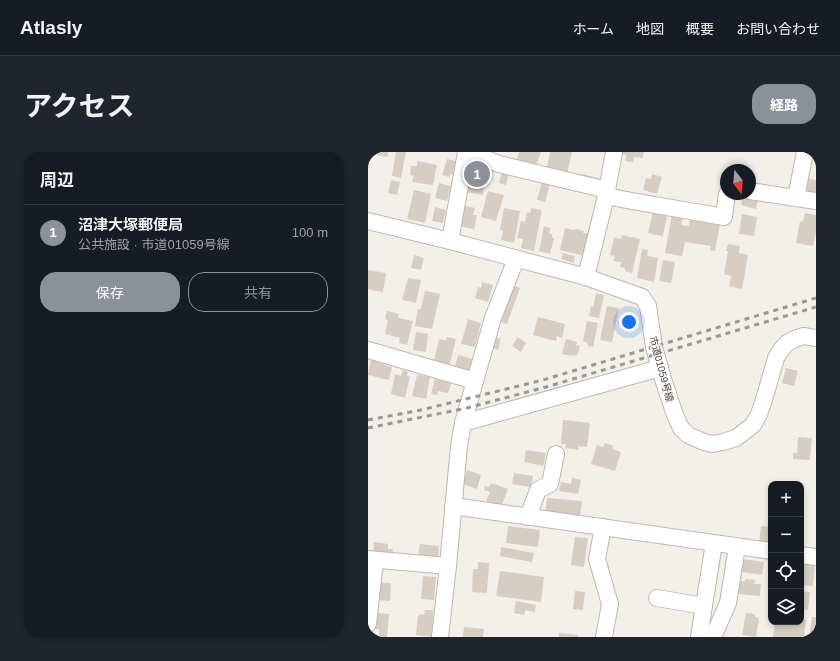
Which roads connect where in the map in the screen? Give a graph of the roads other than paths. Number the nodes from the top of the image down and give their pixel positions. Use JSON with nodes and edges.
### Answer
{"nodes":[{"id":1,"x":467,"y":152,"type":"edge"},
{"id":2,"x":614,"y":152,"type":"edge"},
{"id":3,"x":805,"y":152,"type":"edge"},
{"id":4,"x":756,"y":192,"type":"edge"},
{"id":5,"x":606,"y":193,"type":"junction"},
{"id":6,"x":796,"y":198,"type":"junction"},
{"id":7,"x":726,"y":200,"type":"edge"},
{"id":8,"x":816,"y":201,"type":"edge"},
{"id":9,"x":368,"y":221,"type":"edge"},
{"id":10,"x":450,"y":241,"type":"junction"},
{"id":11,"x":516,"y":259,"type":"junction"},
{"id":12,"x":586,"y":277,"type":"junction"},
{"id":13,"x":816,"y":338,"type":"edge"},
{"id":14,"x":368,"y":350,"type":"edge"},
{"id":15,"x":660,"y":368,"type":"junction"},
{"id":16,"x":475,"y":381,"type":"junction"},
{"id":17,"x":463,"y":422,"type":"junction"},
{"id":18,"x":556,"y":454,"type":"dead end"},
{"id":19,"x":453,"y":506,"type":"junction"},
{"id":20,"x":528,"y":517,"type":"junction"},
{"id":21,"x":603,"y":527,"type":"junction"},
{"id":22,"x":714,"y":544,"type":"junction"},
{"id":23,"x":737,"y":547,"type":"junction"},
{"id":24,"x":768,"y":551,"type":"edge"},
{"id":25,"x":804,"y":555,"type":"edge"},
{"id":26,"x":816,"y":557,"type":"edge"},
{"id":27,"x":372,"y":560,"type":"edge"},
{"id":28,"x":448,"y":566,"type":"junction"},
{"id":29,"x":658,"y":598,"type":"dead end"},
{"id":30,"x":704,"y":606,"type":"junction"},
{"id":31,"x":368,"y":624,"type":"edge"},
{"id":32,"x":440,"y":637,"type":"edge"},
{"id":33,"x":604,"y":637,"type":"edge"},
{"id":34,"x":699,"y":637,"type":"edge"},
{"id":35,"x":713,"y":637,"type":"edge"}],
"edges":[{"from":1,"to":5,"type":"street"},
{"from":1,"to":10,"type":"street"},
{"from":2,"to":5,"type":"street"},
{"from":3,"to":6,"type":"street"},
{"from":4,"to":6,"type":"street"},
{"from":5,"to":7,"type":"street"},
{"from":5,"to":12,"type":"street"},
{"from":6,"to":8,"type":"street"},
{"from":9,"to":10,"type":"street","name":"市道01059号線"},
{"from":10,"to":11,"type":"street","name":"市道01059号線"},
{"from":11,"to":12,"type":"street","name":"市道01059号線"},
{"from":11,"to":16,"type":"street"},
{"from":12,"to":15,"type":"street","name":"市道01059号線"},
{"from":13,"to":15,"type":"street","name":"市道01059号線"},
{"from":14,"to":16,"type":"street"},
{"from":15,"to":17,"type":"street"},
{"from":16,"to":17,"type":"street"},
{"from":17,"to":19,"type":"street"},
{"from":18,"to":20,"type":"street"},
{"from":19,"to":20,"type":"street"},
{"from":19,"to":28,"type":"street"},
{"from":20,"to":21,"type":"street"},
{"from":21,"to":22,"type":"street"},
{"from":21,"to":33,"type":"street"},
{"from":22,"to":23,"type":"street"},
{"from":22,"to":30,"type":"street"},
{"from":23,"to":24,"type":"street"},
{"from":23,"to":35,"type":"street"},
{"from":25,"to":26,"type":"street"},
{"from":27,"to":28,"type":"street"},
{"from":27,"to":31,"type":"street"},
{"from":28,"to":32,"type":"street"},
{"from":29,"to":30,"type":"street"},
{"from":30,"to":34,"type":"street"}]}
